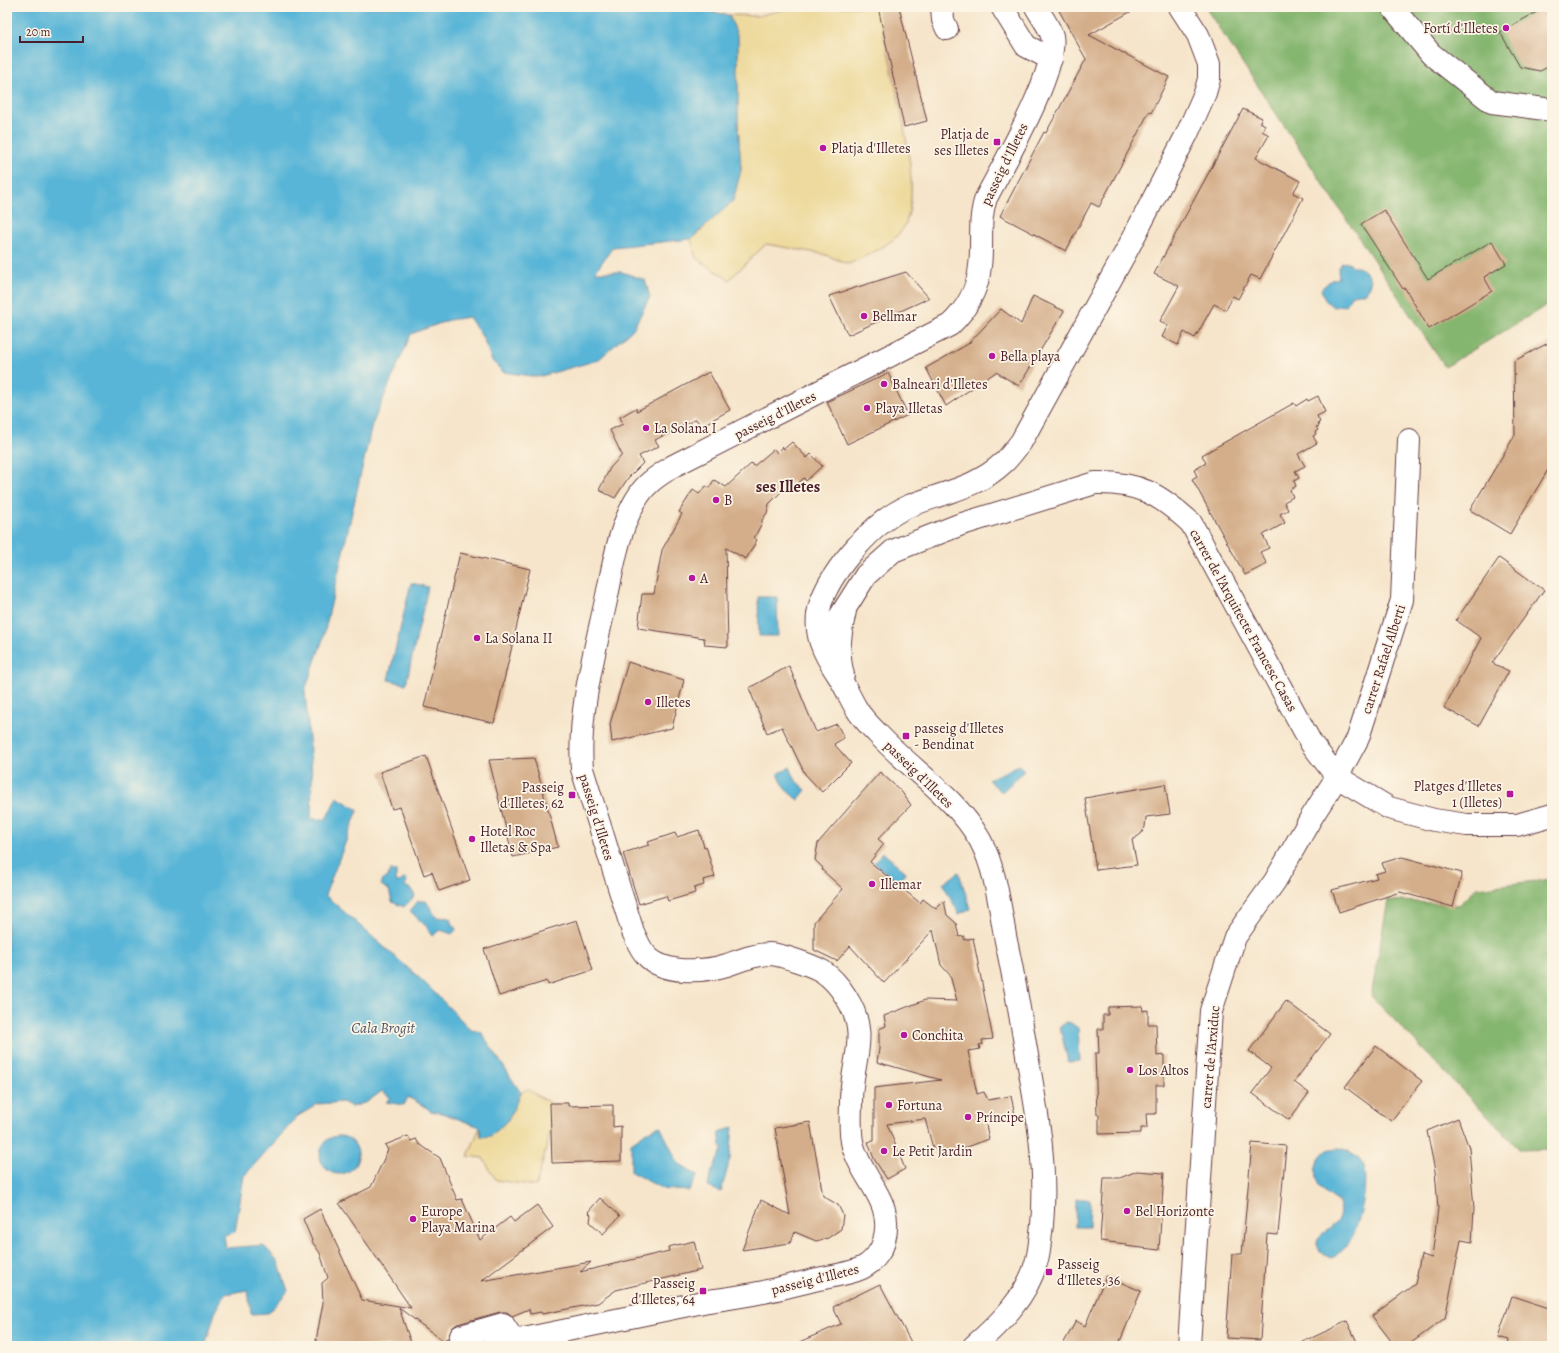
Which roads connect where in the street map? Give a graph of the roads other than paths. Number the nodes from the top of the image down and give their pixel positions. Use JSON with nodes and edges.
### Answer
{"nodes":[{"id":1,"x":942,"y":7,"type":"edge"},
{"id":2,"x":1002,"y":7,"type":"edge"},
{"id":3,"x":1036,"y":7,"type":"edge"},
{"id":4,"x":1180,"y":7,"type":"edge"},
{"id":5,"x":1392,"y":7,"type":"edge"},
{"id":6,"x":947,"y":29,"type":"dead end"},
{"id":7,"x":1051,"y":59,"type":"junction"},
{"id":8,"x":1552,"y":110,"type":"edge"},
{"id":9,"x":1409,"y":440,"type":"dead end"},
{"id":10,"x":846,"y":607,"type":"junction"},
{"id":11,"x":818,"y":616,"type":"junction"},
{"id":12,"x":845,"y":687,"type":"junction"},
{"id":13,"x":1337,"y":777,"type":"junction"},
{"id":14,"x":1552,"y":816,"type":"edge"},
{"id":15,"x":505,"y":1343,"type":"edge"},
{"id":16,"x":458,"y":1346,"type":"edge"},
{"id":17,"x":974,"y":1346,"type":"edge"},
{"id":18,"x":1189,"y":1346,"type":"edge"}],
"edges":[{"from":1,"to":6,"type":"street"},
{"from":2,"to":7,"type":"street"},
{"from":3,"to":7,"type":"street","name":"passeig d'Illetes"},
{"from":4,"to":11,"type":"street","name":"passeig d'Illetes"},
{"from":5,"to":8,"type":"street"},
{"from":7,"to":15,"type":"street","name":"passeig d'Illetes"},
{"from":9,"to":13,"type":"street","name":"carrer Rafael Alberti"},
{"from":10,"to":11,"type":"street","name":"carrer de l'Arquitecte Francesc Casas"},
{"from":10,"to":12,"type":"street","name":"carrer de l'Arquitecte Francesc Casas"},
{"from":10,"to":13,"type":"street","name":"carrer de l'Arquitecte Francesc Casas"},
{"from":11,"to":12,"type":"street","name":"passeig d'Illetes"},
{"from":12,"to":17,"type":"street","name":"passeig d'Illetes"},
{"from":13,"to":14,"type":"street","name":"carrer de l'Arquitecte Francesc Casas"},
{"from":13,"to":18,"type":"street","name":"carrer de l'Arxiduc"},
{"from":15,"to":16,"type":"street"}]}
